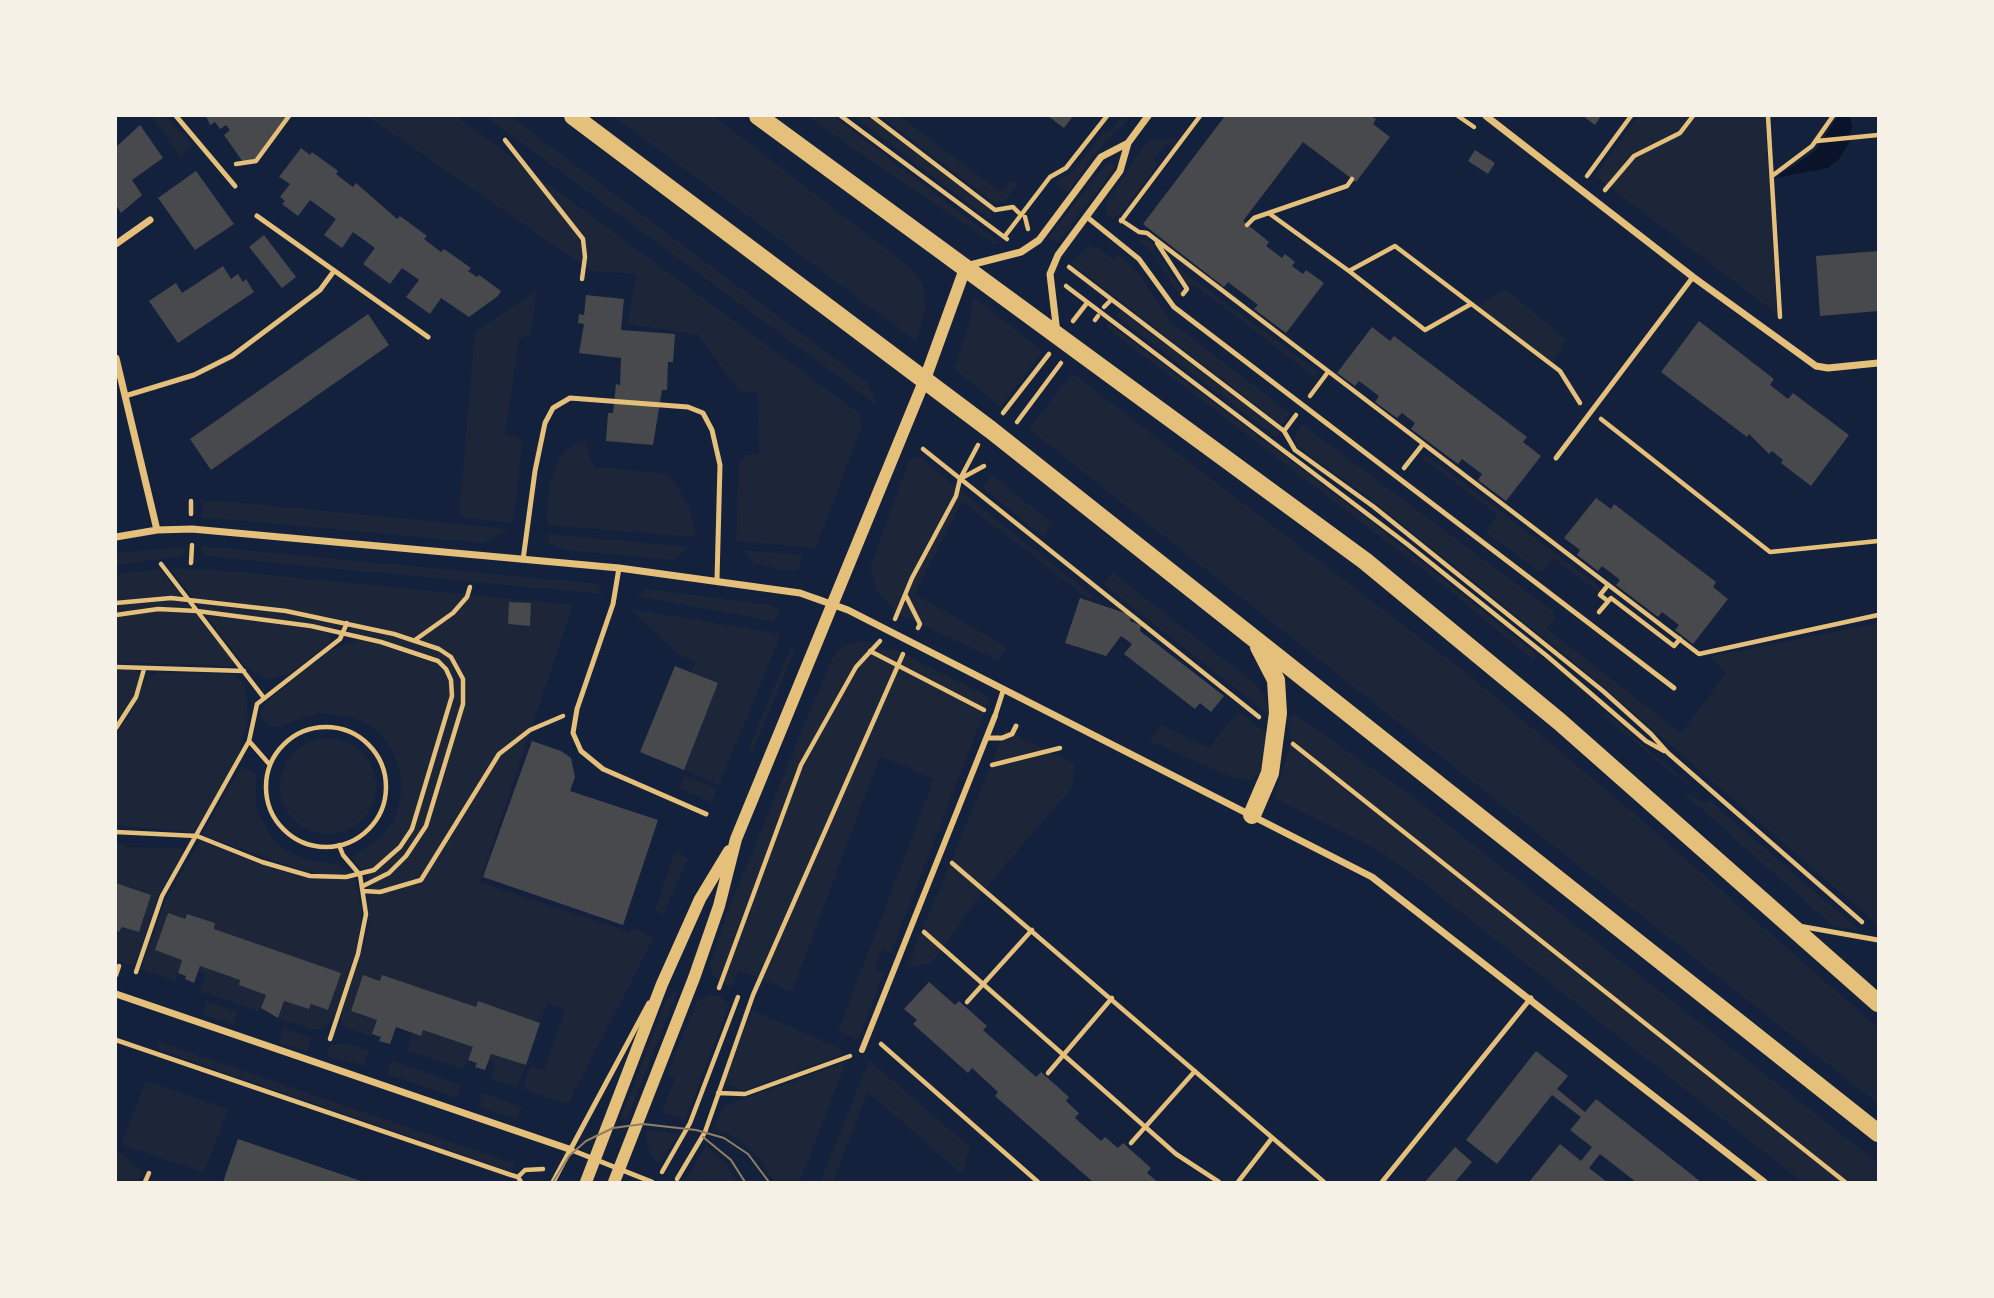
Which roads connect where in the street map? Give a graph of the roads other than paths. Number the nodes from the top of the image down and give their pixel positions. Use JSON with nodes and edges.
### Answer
{"nodes":[{"id":1,"x":176,"y":116,"type":"edge"},
{"id":2,"x":573,"y":116,"type":"edge"},
{"id":3,"x":758,"y":116,"type":"edge"},
{"id":4,"x":1149,"y":116,"type":"edge"},
{"id":5,"x":1486,"y":116,"type":"edge"},
{"id":6,"x":1128,"y":142,"type":"junction"},
{"id":7,"x":234,"y":186,"type":"dead end"},
{"id":8,"x":257,"y":216,"type":"dead end"},
{"id":9,"x":1087,"y":217,"type":"junction"},
{"id":10,"x":150,"y":220,"type":"dead end"},
{"id":11,"x":116,"y":244,"type":"edge"},
{"id":12,"x":965,"y":266,"type":"junction"},
{"id":13,"x":334,"y":271,"type":"junction"},
{"id":14,"x":1693,"y":277,"type":"junction"},
{"id":15,"x":1057,"y":334,"type":"junction"},
{"id":16,"x":428,"y":337,"type":"dead end"},
{"id":17,"x":116,"y":358,"type":"edge"},
{"id":18,"x":1878,"y":363,"type":"edge"},
{"id":19,"x":925,"y":379,"type":"junction"},
{"id":20,"x":118,"y":381,"type":"edge"},
{"id":21,"x":125,"y":396,"type":"junction"},
{"id":22,"x":1556,"y":457,"type":"dead end"},
{"id":23,"x":158,"y":530,"type":"junction"},
{"id":24,"x":116,"y":537,"type":"edge"},
{"id":25,"x":523,"y":560,"type":"junction"},
{"id":26,"x":619,"y":568,"type":"junction"},
{"id":27,"x":717,"y":579,"type":"junction"},
{"id":28,"x":833,"y":604,"type":"junction"},
{"id":29,"x":1256,"y":641,"type":"junction"},
{"id":30,"x":1674,"y":688,"type":"dead end"},
{"id":31,"x":1003,"y":691,"type":"junction"},
{"id":32,"x":995,"y":716,"type":"joint"},
{"id":33,"x":1016,"y":726,"type":"dead end"},
{"id":34,"x":987,"y":737,"type":"junction"},
{"id":35,"x":706,"y":814,"type":"dead end"},
{"id":36,"x":1252,"y":815,"type":"junction"},
{"id":37,"x":736,"y":839,"type":"junction"},
{"id":38,"x":1786,"y":924,"type":"junction"},
{"id":39,"x":1878,"y":940,"type":"edge"},
{"id":40,"x":669,"y":968,"type":"junction"},
{"id":41,"x":116,"y":994,"type":"edge"},
{"id":42,"x":1531,"y":998,"type":"junction"},
{"id":43,"x":1878,"y":1003,"type":"edge"},
{"id":44,"x":862,"y":1050,"type":"road end"},
{"id":45,"x":1878,"y":1133,"type":"edge"},
{"id":46,"x":569,"y":1149,"type":"junction"},
{"id":47,"x":594,"y":1161,"type":"junction"},
{"id":48,"x":616,"y":1176,"type":"edge"},
{"id":49,"x":553,"y":1182,"type":"edge"},
{"id":50,"x":586,"y":1182,"type":"edge"},
{"id":51,"x":652,"y":1182,"type":"edge"},
{"id":52,"x":1382,"y":1182,"type":"edge"},
{"id":53,"x":1764,"y":1182,"type":"edge"}],
"edges":[{"from":1,"to":7,"type":"lane"},
{"from":2,"to":19,"type":"main road"},
{"from":3,"to":12,"type":"main road"},
{"from":4,"to":6,"type":"street"},
{"from":5,"to":14,"type":"street"},
{"from":6,"to":9,"type":"street"},
{"from":6,"to":12,"type":"street"},
{"from":8,"to":13,"type":"lane"},
{"from":9,"to":15,"type":"street"},
{"from":9,"to":30,"type":"lane"},
{"from":10,"to":11,"type":"street"},
{"from":12,"to":15,"type":"main road"},
{"from":12,"to":19,"type":"street"},
{"from":13,"to":16,"type":"lane"},
{"from":13,"to":21,"type":"lane"},
{"from":14,"to":18,"type":"street"},
{"from":14,"to":22,"type":"lane"},
{"from":15,"to":38,"type":"main road"},
{"from":17,"to":20,"type":"street"},
{"from":19,"to":28,"type":"street"},
{"from":19,"to":29,"type":"main road"},
{"from":20,"to":21,"type":"street"},
{"from":21,"to":23,"type":"street"},
{"from":23,"to":24,"type":"street"},
{"from":23,"to":25,"type":"street"},
{"from":25,"to":26,"type":"street"},
{"from":25,"to":27,"type":"lane"},
{"from":26,"to":27,"type":"street"},
{"from":26,"to":35,"type":"lane"},
{"from":27,"to":28,"type":"street"},
{"from":28,"to":31,"type":"street"},
{"from":28,"to":37,"type":"street"},
{"from":29,"to":36,"type":"main road"},
{"from":29,"to":45,"type":"main road"},
{"from":31,"to":32,"type":"lane"},
{"from":31,"to":36,"type":"street"},
{"from":32,"to":34,"type":"street"},
{"from":33,"to":34,"type":"lane"},
{"from":34,"to":44,"type":"street"},
{"from":36,"to":42,"type":"street"},
{"from":37,"to":40,"type":"street"},
{"from":37,"to":48,"type":"street"},
{"from":38,"to":39,"type":"lane"},
{"from":38,"to":43,"type":"main road"},
{"from":40,"to":46,"type":"lane"},
{"from":40,"to":47,"type":"street"},
{"from":41,"to":46,"type":"street"},
{"from":42,"to":52,"type":"lane"},
{"from":42,"to":53,"type":"street"},
{"from":46,"to":47,"type":"lane"},
{"from":46,"to":49,"type":"lane"},
{"from":47,"to":48,"type":"lane"},
{"from":47,"to":50,"type":"street"},
{"from":48,"to":51,"type":"lane"}]}
